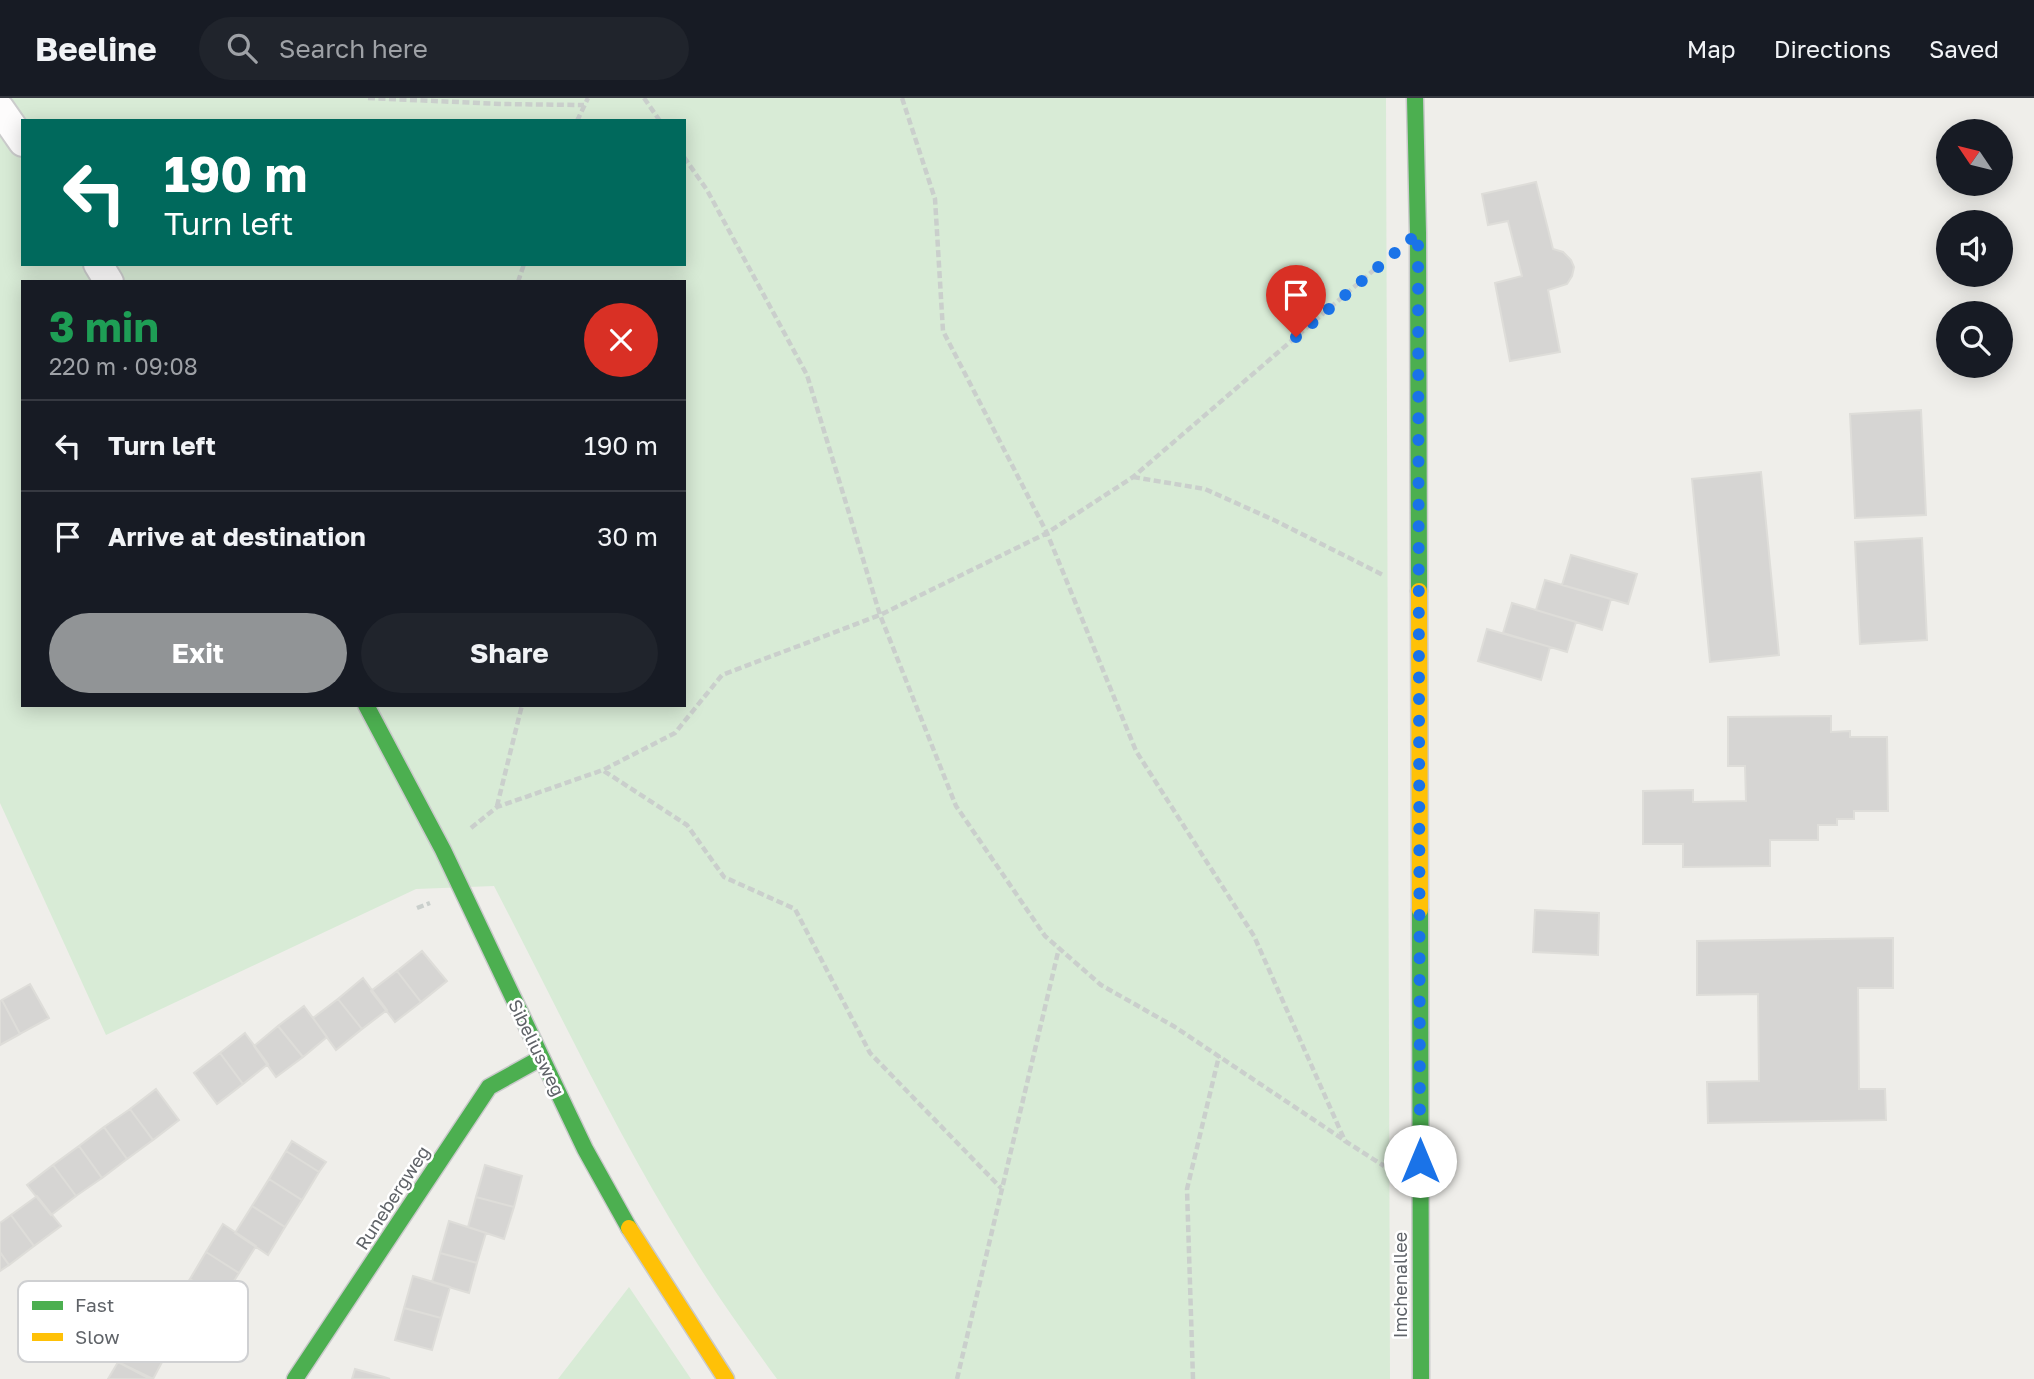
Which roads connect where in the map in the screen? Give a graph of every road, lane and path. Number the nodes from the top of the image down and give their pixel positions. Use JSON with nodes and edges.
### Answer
{"nodes":[{"id":1,"x":368,"y":98,"type":"edge"},
{"id":2,"x":588,"y":98,"type":"edge"},
{"id":3,"x":644,"y":98,"type":"edge"},
{"id":4,"x":902,"y":98,"type":"edge"},
{"id":5,"x":1415,"y":98,"type":"edge"},
{"id":6,"x":584,"y":105,"type":"junction"},
{"id":7,"x":0,"y":109,"type":"edge"},
{"id":8,"x":578,"y":119,"type":"edge"},
{"id":9,"x":659,"y":119,"type":"edge"},
{"id":10,"x":21,"y":139,"type":"edge"},
{"id":11,"x":686,"y":160,"type":"edge"},
{"id":12,"x":1418,"y":233,"type":"junction"},
{"id":13,"x":1133,"y":477,"type":"junction"},
{"id":14,"x":1046,"y":533,"type":"junction"},
{"id":15,"x":1418,"y":593,"type":"junction"},
{"id":16,"x":880,"y":615,"type":"junction"},
{"id":17,"x":367,"y":707,"type":"edge"},
{"id":18,"x":522,"y":707,"type":"edge"},
{"id":19,"x":603,"y":770,"type":"junction"},
{"id":20,"x":497,"y":807,"type":"junction"},
{"id":21,"x":443,"y":850,"type":"junction"},
{"id":22,"x":1059,"y":948,"type":"junction"},
{"id":23,"x":1219,"y":1056,"type":"junction"},
{"id":24,"x":541,"y":1058,"type":"junction"},
{"id":25,"x":1345,"y":1141,"type":"junction"},
{"id":26,"x":1001,"y":1188,"type":"junction"},
{"id":27,"x":1420,"y":1189,"type":"junction"},
{"id":28,"x":295,"y":1379,"type":"edge"},
{"id":29,"x":726,"y":1379,"type":"edge"},
{"id":30,"x":957,"y":1379,"type":"edge"},
{"id":31,"x":1193,"y":1379,"type":"edge"},
{"id":32,"x":1421,"y":1379,"type":"edge"}],
"edges":[{"from":1,"to":6,"type":"path"},
{"from":2,"to":6,"type":"path"},
{"from":3,"to":9,"type":"path"},
{"from":4,"to":14,"type":"path"},
{"from":5,"to":12,"type":"street","name":"Imchenallee"},
{"from":6,"to":8,"type":"path"},
{"from":7,"to":10,"type":"street"},
{"from":11,"to":16,"type":"path"},
{"from":12,"to":13,"type":"path"},
{"from":12,"to":15,"type":"street","name":"Imchenallee"},
{"from":13,"to":14,"type":"path"},
{"from":13,"to":15,"type":"path"},
{"from":14,"to":16,"type":"path"},
{"from":14,"to":25,"type":"path"},
{"from":15,"to":27,"type":"street","name":"Imchenallee"},
{"from":16,"to":19,"type":"path"},
{"from":16,"to":22,"type":"path"},
{"from":17,"to":21,"type":"street","name":"Sibeliusweg"},
{"from":18,"to":20,"type":"path"},
{"from":19,"to":20,"type":"path"},
{"from":19,"to":26,"type":"path"},
{"from":20,"to":21,"type":"path"},
{"from":21,"to":24,"type":"street","name":"Sibeliusweg"},
{"from":22,"to":23,"type":"path"},
{"from":22,"to":26,"type":"path"},
{"from":23,"to":25,"type":"path"},
{"from":23,"to":31,"type":"path"},
{"from":24,"to":28,"type":"street","name":"Runebergweg"},
{"from":24,"to":29,"type":"street","name":"Sibeliusweg"},
{"from":25,"to":27,"type":"path"},
{"from":26,"to":30,"type":"path"},
{"from":27,"to":32,"type":"street","name":"Imchenallee"}]}
